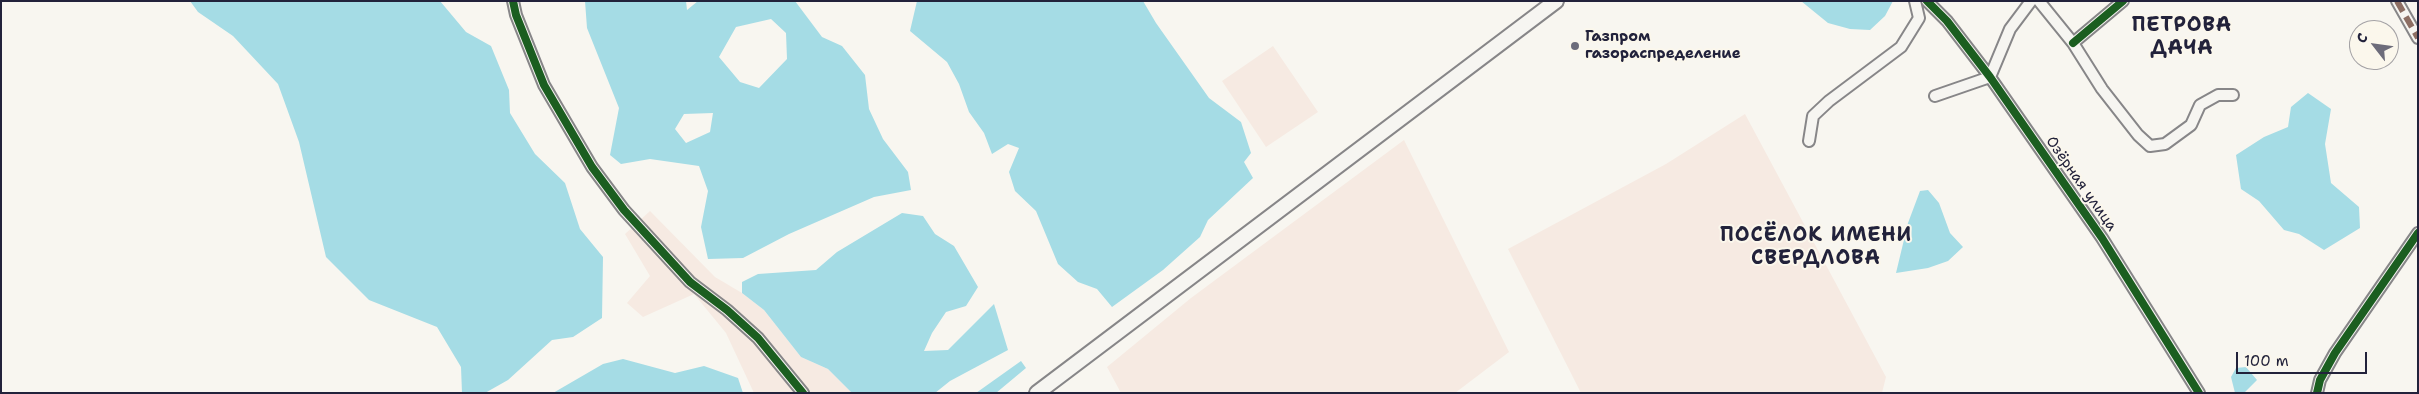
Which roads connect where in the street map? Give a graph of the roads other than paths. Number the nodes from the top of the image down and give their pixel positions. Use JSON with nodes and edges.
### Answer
{"nodes":[{"id":1,"x":513,"y":1,"type":"edge"},
{"id":2,"x":1556,"y":1,"type":"edge"},
{"id":3,"x":1915,"y":1,"type":"edge"},
{"id":4,"x":1927,"y":1,"type":"edge"},
{"id":5,"x":2031,"y":1,"type":"edge"},
{"id":6,"x":2038,"y":1,"type":"edge"},
{"id":7,"x":2123,"y":1,"type":"edge"},
{"id":8,"x":2397,"y":1,"type":"edge"},
{"id":9,"x":2418,"y":38,"type":"edge"},
{"id":10,"x":2072,"y":43,"type":"junction"},
{"id":11,"x":1990,"y":77,"type":"junction"},
{"id":12,"x":2233,"y":95,"type":"dead end"},
{"id":13,"x":1934,"y":96,"type":"dead end"},
{"id":14,"x":1809,"y":141,"type":"dead end"},
{"id":15,"x":2418,"y":233,"type":"edge"},
{"id":16,"x":803,"y":393,"type":"edge"},
{"id":17,"x":1037,"y":393,"type":"edge"},
{"id":18,"x":2199,"y":393,"type":"edge"},
{"id":19,"x":2317,"y":393,"type":"edge"}],
"edges":[{"from":1,"to":16,"type":"street"},
{"from":2,"to":17,"type":"main road"},
{"from":3,"to":14,"type":"street"},
{"from":4,"to":11,"type":"street","name":"Озёрная улица"},
{"from":5,"to":11,"type":"street"},
{"from":6,"to":10,"type":"street"},
{"from":7,"to":10,"type":"street"},
{"from":8,"to":9,"type":"street"},
{"from":10,"to":12,"type":"street"},
{"from":11,"to":13,"type":"street"},
{"from":11,"to":18,"type":"street","name":"Озёрная улица"},
{"from":15,"to":19,"type":"street"}]}
